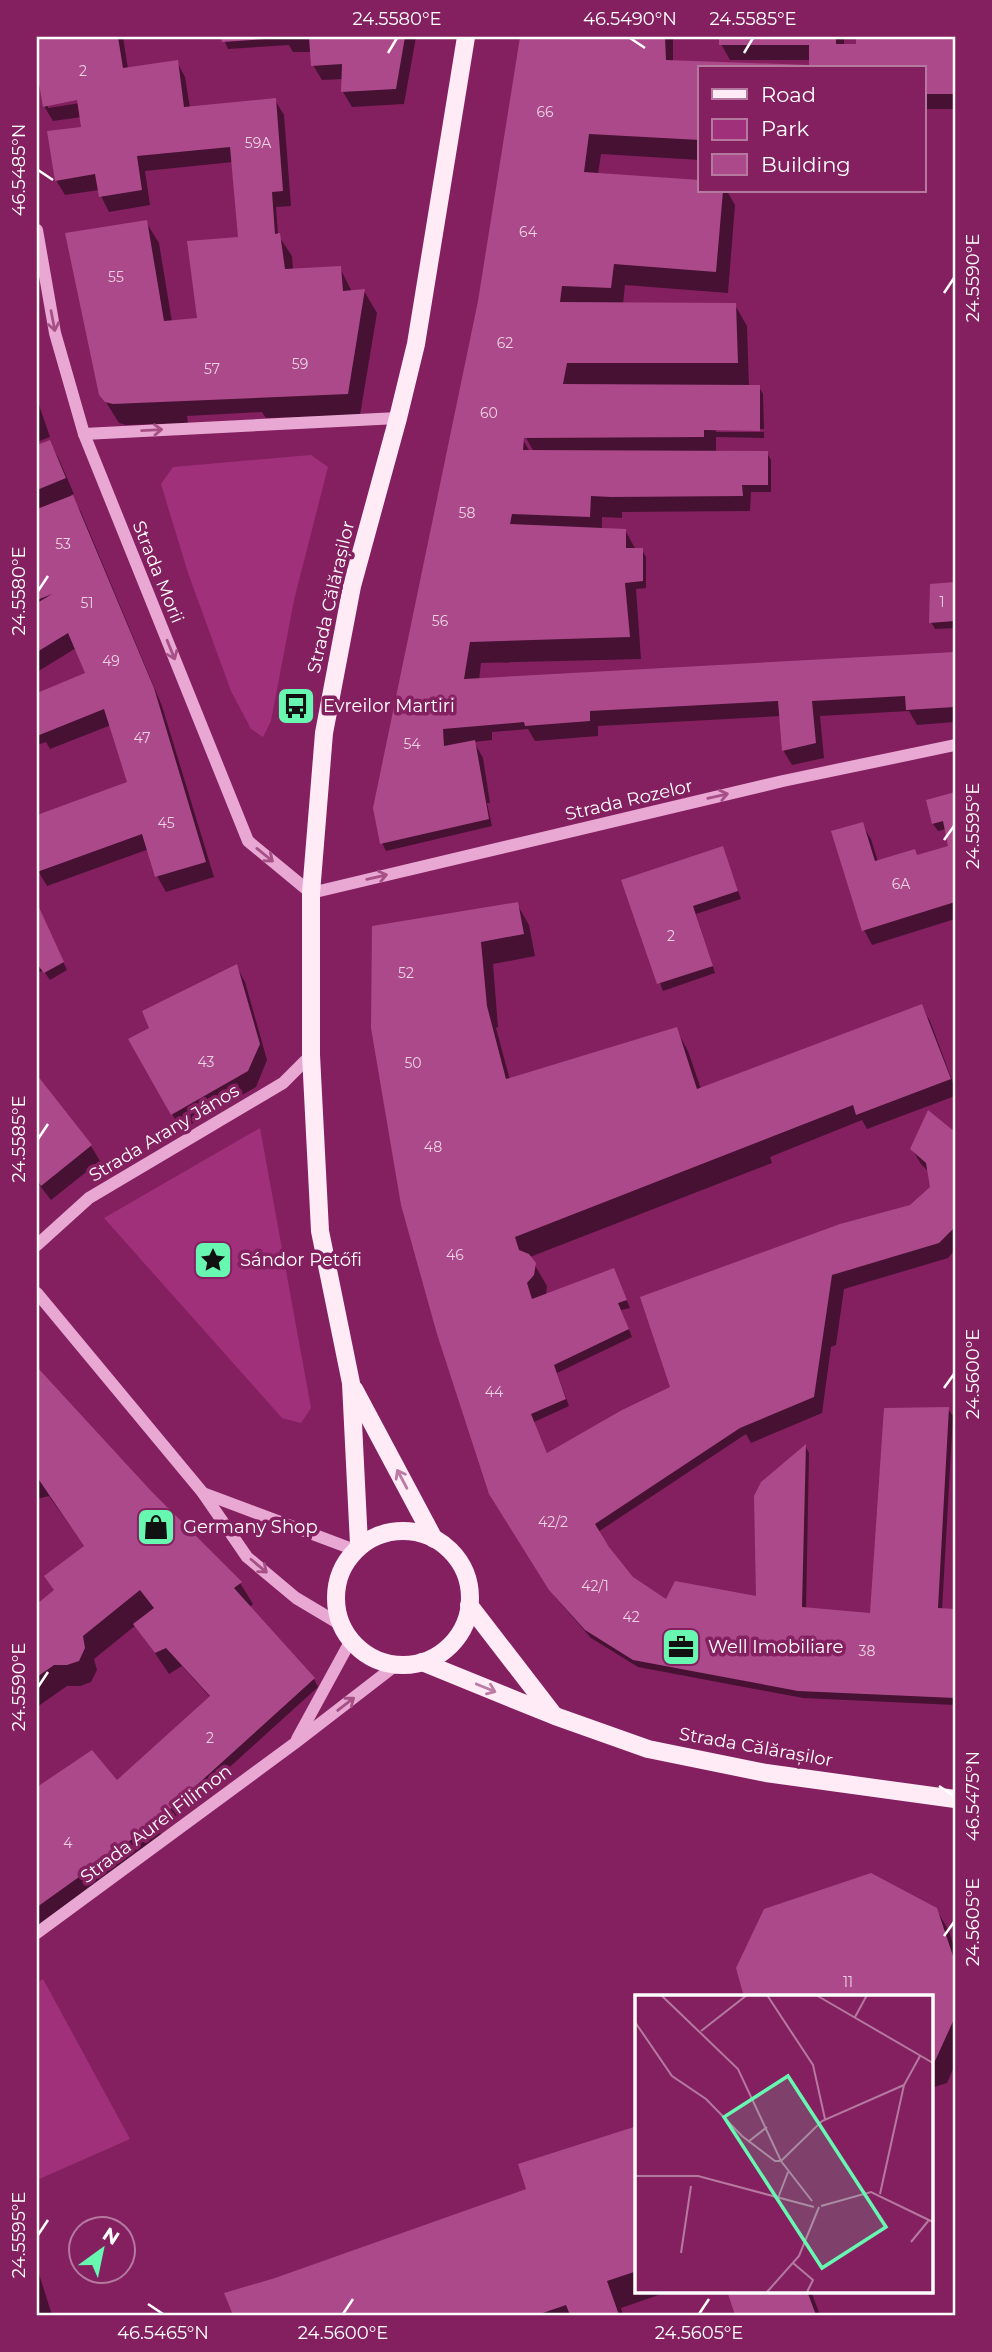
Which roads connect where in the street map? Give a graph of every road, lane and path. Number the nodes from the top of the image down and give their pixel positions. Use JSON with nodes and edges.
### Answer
{"nodes":[{"id":1,"x":466,"y":37,"type":"edge"},
{"id":2,"x":37,"y":230,"type":"edge"},
{"id":3,"x":398,"y":418,"type":"junction"},
{"id":4,"x":84,"y":434,"type":"junction"},
{"id":5,"x":955,"y":745,"type":"edge"},
{"id":6,"x":311,"y":893,"type":"junction"},
{"id":7,"x":311,"y":1055,"type":"junction"},
{"id":8,"x":37,"y":1245,"type":"edge"},
{"id":9,"x":37,"y":1293,"type":"edge"},
{"id":10,"x":351,"y":1382,"type":"junction"},
{"id":11,"x":203,"y":1493,"type":"junction"},
{"id":12,"x":434,"y":1539,"type":"junction"},
{"id":13,"x":357,"y":1547,"type":"junction"},
{"id":14,"x":470,"y":1605,"type":"junction"},
{"id":15,"x":347,"y":1633,"type":"junction"},
{"id":16,"x":422,"y":1662,"type":"junction"},
{"id":17,"x":396,"y":1665,"type":"junction"},
{"id":18,"x":555,"y":1716,"type":"junction"},
{"id":19,"x":295,"y":1743,"type":"junction"},
{"id":20,"x":955,"y":1800,"type":"edge"},
{"id":21,"x":37,"y":1933,"type":"edge"}],
"edges":[{"from":1,"to":3,"type":"main road","name":"Strada Călărașilor"},
{"from":2,"to":4,"type":"street","name":"Strada Morii","one_way":true},
{"from":4,"to":3,"type":"street","one_way":true},
{"from":3,"to":6,"type":"main road","name":"Strada Călărașilor"},
{"from":4,"to":6,"type":"street","name":"Strada Morii","one_way":true},
{"from":6,"to":5,"type":"street","name":"Strada Rozelor","one_way":true},
{"from":6,"to":7,"type":"main road","name":"Strada Călărașilor"},
{"from":7,"to":8,"type":"street","name":"Strada Arany János"},
{"from":7,"to":10,"type":"main road","name":"Strada Călărașilor"},
{"from":9,"to":11,"type":"street"},
{"from":12,"to":10,"type":"main road","name":"Strada Călărașilor","one_way":true},
{"from":10,"to":13,"type":"main road","name":"Strada Călărașilor"},
{"from":11,"to":13,"type":"street"},
{"from":11,"to":15,"type":"street","one_way":true},
{"from":12,"to":13,"type":"main road"},
{"from":12,"to":14,"type":"main road"},
{"from":13,"to":15,"type":"main road"},
{"from":14,"to":16,"type":"main road"},
{"from":14,"to":18,"type":"main road"},
{"from":15,"to":17,"type":"main road"},
{"from":15,"to":19,"type":"street","name":"Strada Aurel Filimon"},
{"from":16,"to":17,"type":"main road"},
{"from":16,"to":18,"type":"main road","name":"Strada Călărașilor","one_way":true},
{"from":19,"to":17,"type":"street","name":"Strada Aurel Filimon","one_way":true},
{"from":18,"to":20,"type":"main road","name":"Strada Călărașilor"},
{"from":19,"to":21,"type":"street","name":"Strada Aurel Filimon"}]}
